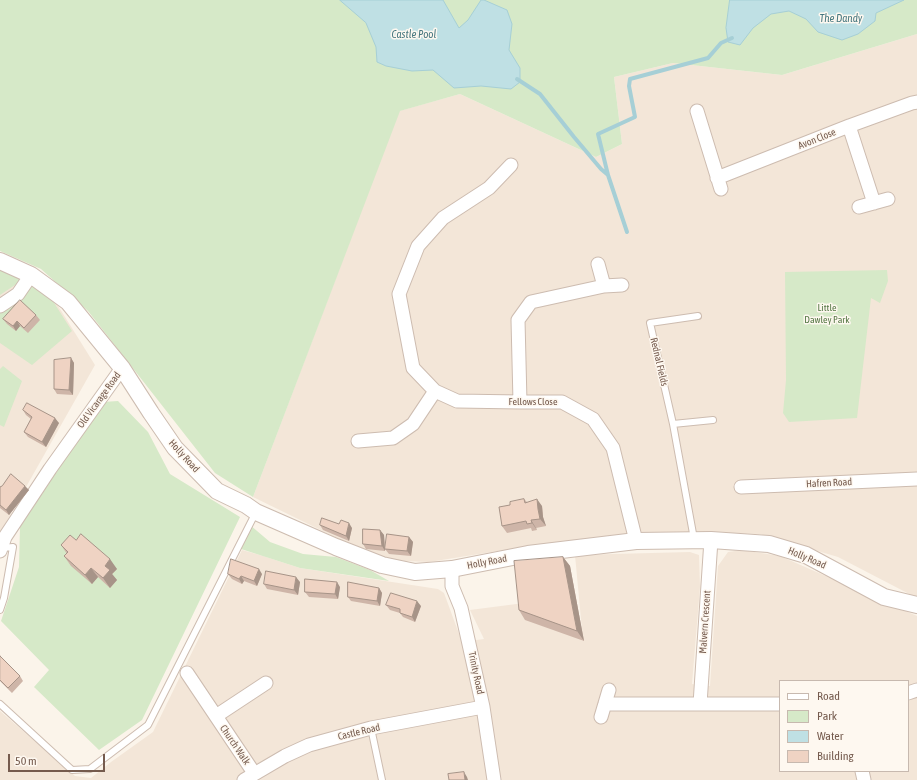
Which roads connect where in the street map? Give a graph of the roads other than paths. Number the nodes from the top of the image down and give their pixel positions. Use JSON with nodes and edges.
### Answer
{"nodes":[{"id":1,"x":917,"y":102,"type":"edge"},
{"id":2,"x":697,"y":111,"type":"dead end"},
{"id":3,"x":849,"y":126,"type":"junction"},
{"id":4,"x":511,"y":165,"type":"dead end"},
{"id":5,"x":888,"y":198,"type":"dead end"},
{"id":6,"x":874,"y":203,"type":"junction"},
{"id":7,"x":859,"y":208,"type":"dead end"},
{"id":8,"x":0,"y":261,"type":"edge"},
{"id":9,"x":598,"y":264,"type":"dead end"},
{"id":10,"x":31,"y":275,"type":"junction"},
{"id":11,"x":622,"y":285,"type":"dead end"},
{"id":12,"x":604,"y":286,"type":"junction"},
{"id":13,"x":0,"y":306,"type":"edge"},
{"id":14,"x":698,"y":316,"type":"dead end"},
{"id":15,"x":122,"y":368,"type":"junction"},
{"id":16,"x":435,"y":391,"type":"junction"},
{"id":17,"x":520,"y":402,"type":"junction"},
{"id":18,"x":713,"y":420,"type":"dead end"},
{"id":19,"x":673,"y":424,"type":"junction"},
{"id":20,"x":358,"y":441,"type":"dead end"},
{"id":21,"x":917,"y":479,"type":"edge"},
{"id":22,"x":741,"y":487,"type":"dead end"},
{"id":23,"x":256,"y":512,"type":"junction"},
{"id":24,"x":703,"y":540,"type":"junction"},
{"id":25,"x":636,"y":541,"type":"junction"},
{"id":26,"x":2,"y":542,"type":"edge"},
{"id":27,"x":452,"y":569,"type":"junction"},
{"id":28,"x":917,"y":605,"type":"edge"},
{"id":29,"x":0,"y":610,"type":"edge"},
{"id":30,"x":187,"y":673,"type":"dead end"},
{"id":31,"x":266,"y":683,"type":"dead end"},
{"id":32,"x":609,"y":690,"type":"dead end"},
{"id":33,"x":0,"y":704,"type":"edge"},
{"id":34,"x":605,"y":704,"type":"junction"},
{"id":35,"x":700,"y":704,"type":"junction"},
{"id":36,"x":779,"y":704,"type":"edge"},
{"id":37,"x":483,"y":707,"type":"junction"},
{"id":38,"x":216,"y":716,"type":"junction"},
{"id":39,"x":601,"y":717,"type":"dead end"},
{"id":40,"x":371,"y":728,"type":"junction"},
{"id":41,"x":249,"y":777,"type":"edge"},
{"id":42,"x":382,"y":780,"type":"edge"},
{"id":43,"x":494,"y":780,"type":"edge"}],
"edges":[{"from":1,"to":3,"type":"street","name":"Avon Close"},
{"from":2,"to":3,"type":"street","name":"Avon Close"},
{"from":3,"to":6,"type":"street"},
{"from":4,"to":16,"type":"street","name":"Fellows Close"},
{"from":5,"to":6,"type":"street"},
{"from":6,"to":7,"type":"street"},
{"from":8,"to":10,"type":"street","name":"Old Vicarage Road"},
{"from":9,"to":12,"type":"street"},
{"from":10,"to":13,"type":"street"},
{"from":10,"to":15,"type":"street","name":"Old Vicarage Road"},
{"from":11,"to":12,"type":"street"},
{"from":12,"to":17,"type":"street"},
{"from":14,"to":19,"type":"lane","name":"Rednal Fields"},
{"from":15,"to":23,"type":"street","name":"Holly Road"},
{"from":15,"to":26,"type":"street","name":"Old Vicarage Road"},
{"from":16,"to":17,"type":"street","name":"Fellows Close"},
{"from":16,"to":20,"type":"street"},
{"from":17,"to":25,"type":"street","name":"Fellows Close"},
{"from":18,"to":19,"type":"lane"},
{"from":19,"to":24,"type":"lane","name":"Rednal Fields"},
{"from":21,"to":22,"type":"street","name":"Hafren Road"},
{"from":23,"to":27,"type":"street","name":"Holly Road"},
{"from":23,"to":33,"type":"lane"},
{"from":24,"to":25,"type":"street","name":"Holly Road"},
{"from":24,"to":28,"type":"street","name":"Holly Road"},
{"from":24,"to":35,"type":"street","name":"Malvern Crescent"},
{"from":25,"to":27,"type":"street","name":"Holly Road"},
{"from":26,"to":29,"type":"lane"},
{"from":27,"to":37,"type":"street","name":"Trinity Road"},
{"from":30,"to":38,"type":"street","name":"Church Walk"},
{"from":31,"to":38,"type":"street","name":"Church Walk"},
{"from":32,"to":34,"type":"street"},
{"from":34,"to":35,"type":"street"},
{"from":34,"to":39,"type":"street"},
{"from":35,"to":36,"type":"street"},
{"from":37,"to":40,"type":"street","name":"Castle Road"},
{"from":37,"to":43,"type":"street","name":"Trinity Road"},
{"from":38,"to":41,"type":"street","name":"Church Walk"},
{"from":40,"to":41,"type":"street","name":"Castle Road"},
{"from":40,"to":42,"type":"lane"}]}
